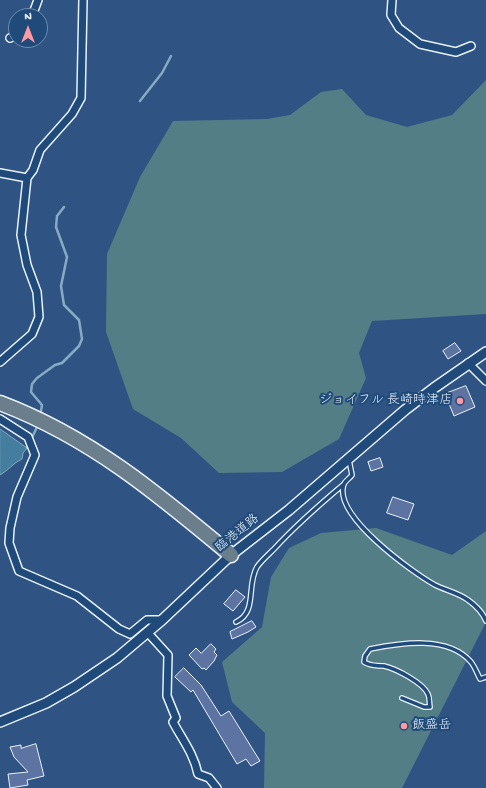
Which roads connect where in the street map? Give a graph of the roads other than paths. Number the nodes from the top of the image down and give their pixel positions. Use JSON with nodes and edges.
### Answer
{"nodes":[{"id":1,"x":83,"y":0,"type":"edge"},
{"id":2,"x":392,"y":0,"type":"edge"},
{"id":3,"x":471,"y":46,"type":"dead end"},
{"id":4,"x":0,"y":172,"type":"edge"},
{"id":5,"x":28,"y":178,"type":"junction"},
{"id":6,"x":486,"y":352,"type":"edge"},
{"id":7,"x":0,"y":362,"type":"edge"},
{"id":8,"x":468,"y":363,"type":"junction"},
{"id":9,"x":486,"y":381,"type":"edge"},
{"id":10,"x":0,"y":403,"type":"edge"},
{"id":11,"x":2,"y":420,"type":"edge"},
{"id":12,"x":349,"y":460,"type":"junction"},
{"id":13,"x":344,"y":484,"type":"junction"},
{"id":14,"x":230,"y":555,"type":"junction"},
{"id":15,"x":162,"y":620,"type":"junction"},
{"id":16,"x":486,"y":621,"type":"edge"},
{"id":17,"x":236,"y":622,"type":"dead end"},
{"id":18,"x":148,"y":633,"type":"junction"},
{"id":19,"x":486,"y":677,"type":"edge"},
{"id":20,"x":402,"y":698,"type":"dead end"},
{"id":21,"x":0,"y":722,"type":"edge"},
{"id":22,"x":217,"y":788,"type":"edge"}],
"edges":[{"from":1,"to":5,"type":"street"},
{"from":2,"to":3,"type":"street"},
{"from":4,"to":5,"type":"street"},
{"from":5,"to":7,"type":"street"},
{"from":6,"to":8,"type":"street","name":"臨港道路"},
{"from":8,"to":9,"type":"street"},
{"from":8,"to":12,"type":"street","name":"臨港道路"},
{"from":10,"to":14,"type":"highway"},
{"from":11,"to":15,"type":"street"},
{"from":12,"to":13,"type":"lane"},
{"from":12,"to":14,"type":"street","name":"臨港道路"},
{"from":13,"to":16,"type":"lane"},
{"from":13,"to":17,"type":"lane"},
{"from":14,"to":15,"type":"street","name":"臨港道路"},
{"from":15,"to":18,"type":"street","name":"臨港道路"},
{"from":18,"to":21,"type":"street","name":"臨港道路"},
{"from":18,"to":22,"type":"street"},
{"from":19,"to":20,"type":"lane"}]}
